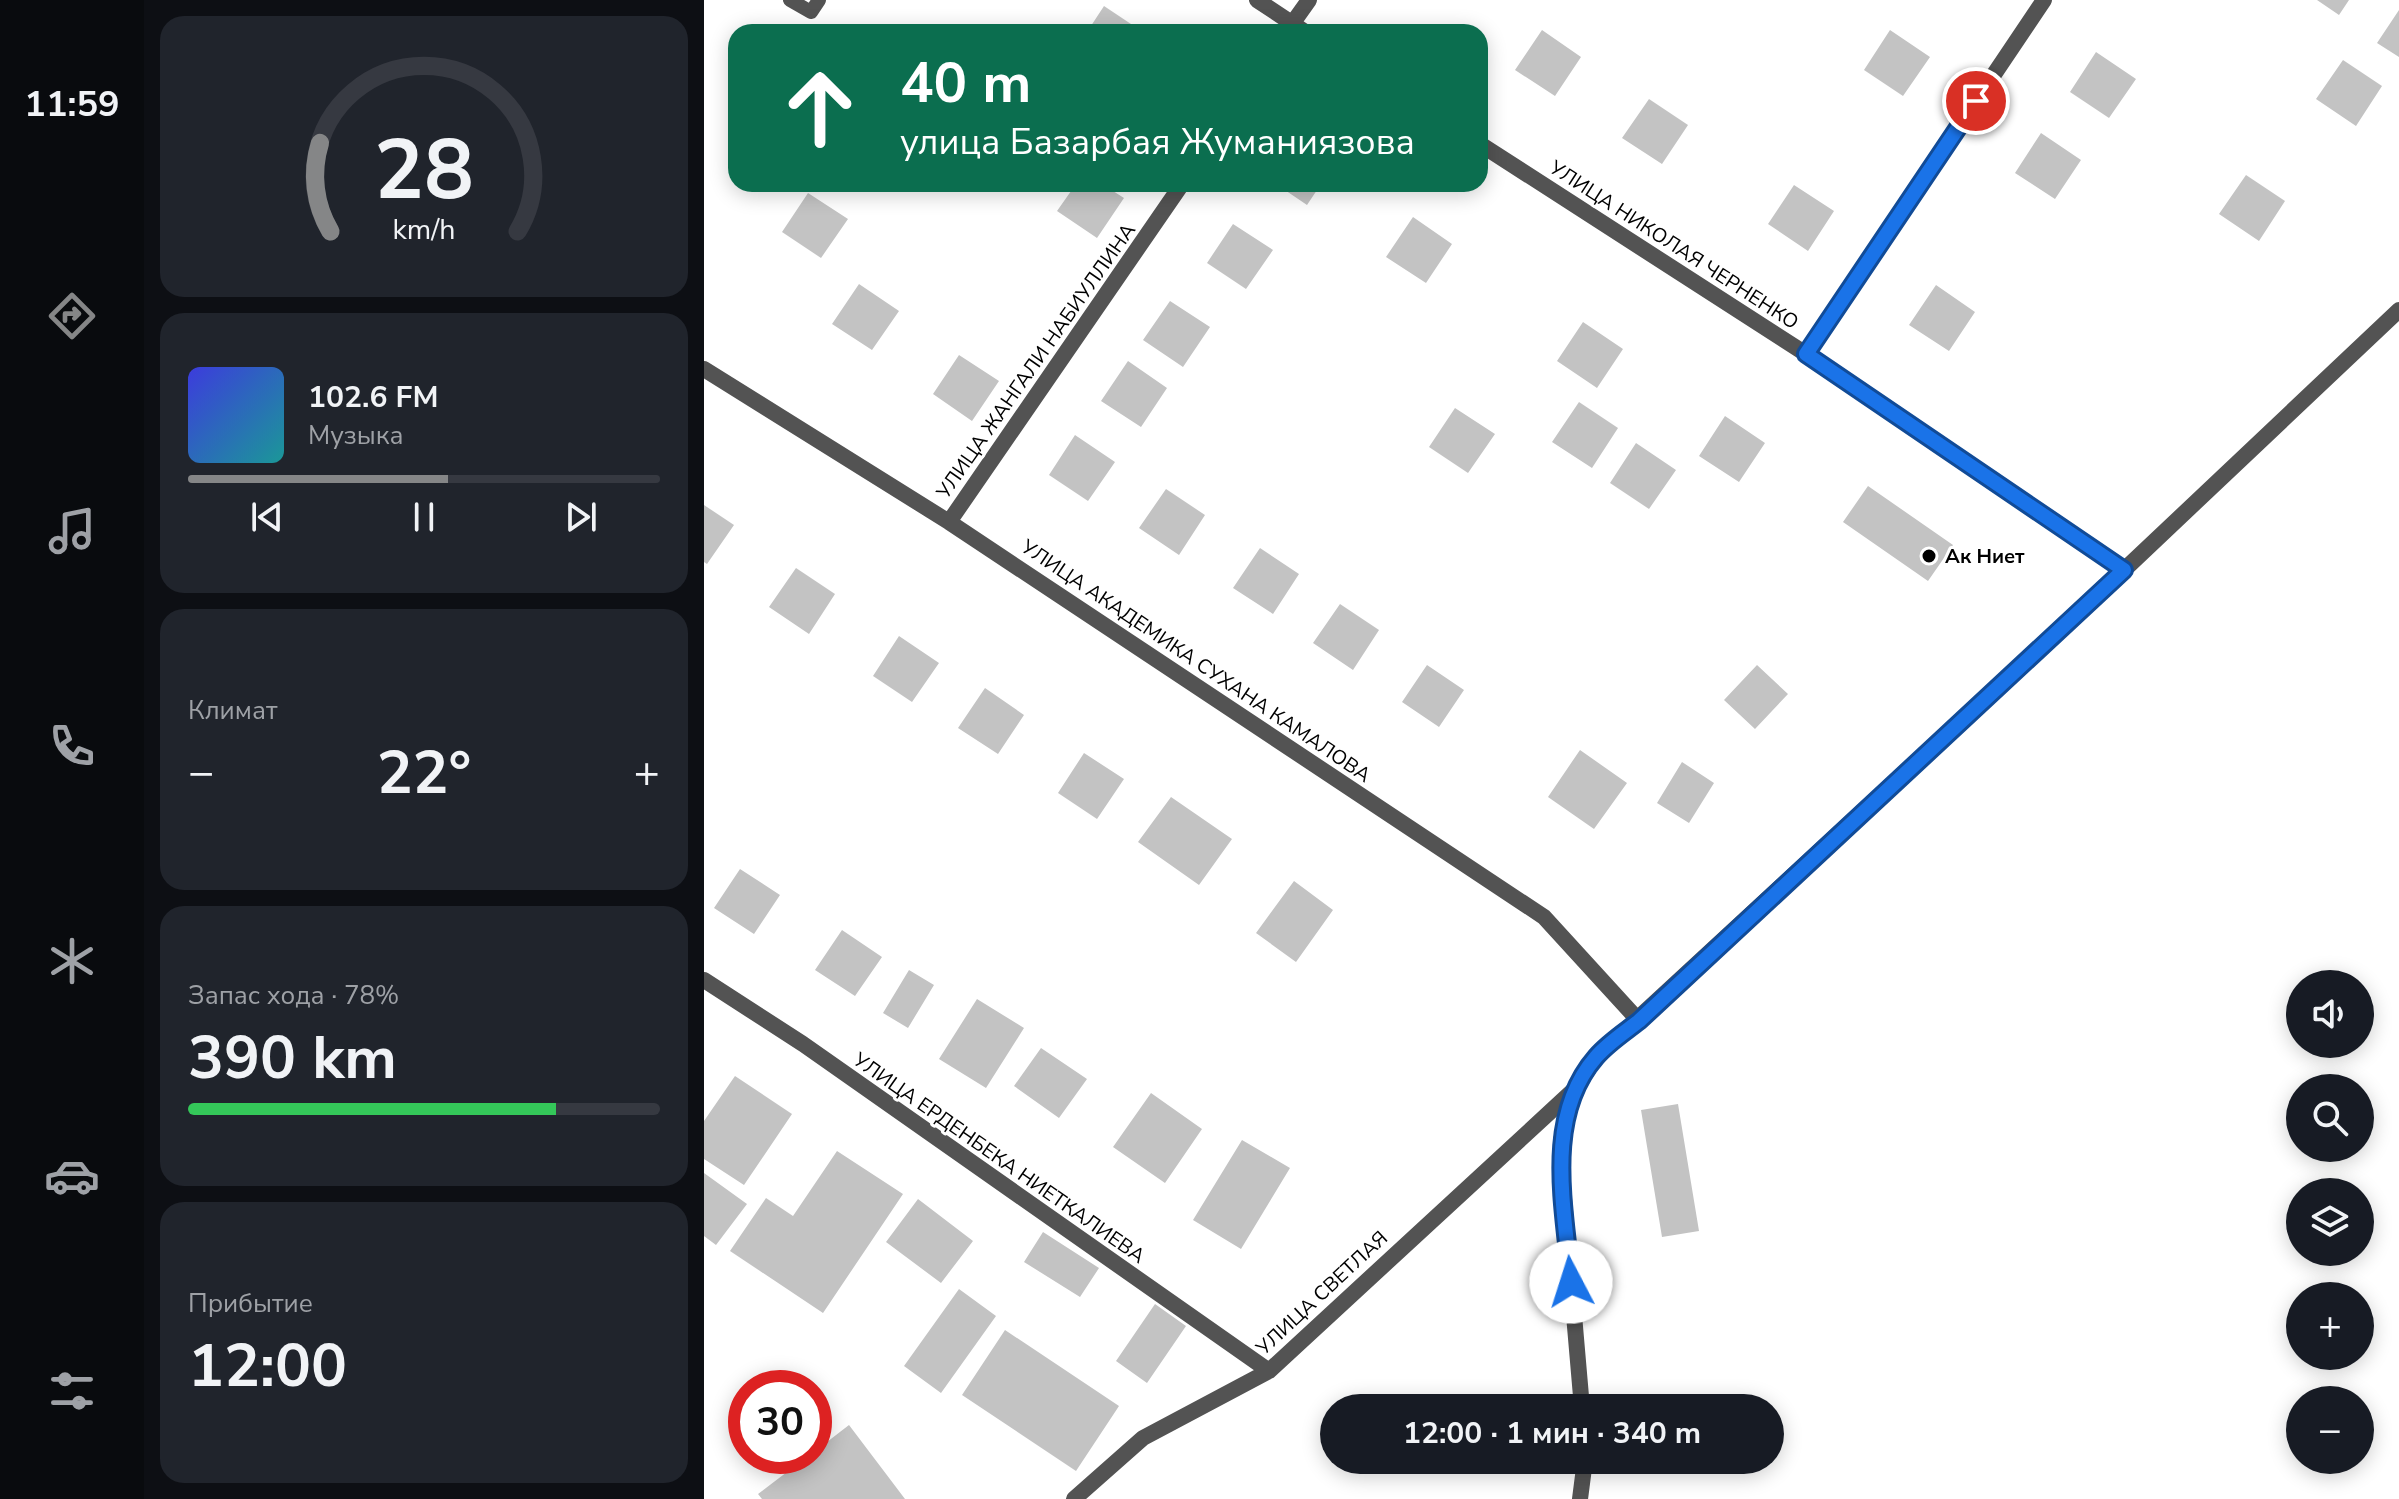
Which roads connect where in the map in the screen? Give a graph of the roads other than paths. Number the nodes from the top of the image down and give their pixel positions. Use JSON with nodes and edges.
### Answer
{"nodes":[{"id":1,"x":790,"y":0,"type":"edge"},
{"id":2,"x":819,"y":0,"type":"edge"},
{"id":3,"x":1257,"y":0,"type":"edge"},
{"id":4,"x":1309,"y":0,"type":"edge"},
{"id":5,"x":2044,"y":0,"type":"edge"},
{"id":6,"x":1288,"y":24,"type":"edge"},
{"id":7,"x":1297,"y":24,"type":"edge"},
{"id":8,"x":1488,"y":149,"type":"edge"},
{"id":9,"x":1176,"y":192,"type":"edge"},
{"id":10,"x":2399,"y":310,"type":"edge"},
{"id":11,"x":1806,"y":354,"type":"junction"},
{"id":12,"x":704,"y":369,"type":"edge"},
{"id":13,"x":949,"y":522,"type":"junction"},
{"id":14,"x":2124,"y":570,"type":"junction"},
{"id":15,"x":704,"y":980,"type":"edge"},
{"id":16,"x":1639,"y":1021,"type":"junction"},
{"id":17,"x":1577,"y":1087,"type":"junction"},
{"id":18,"x":1269,"y":1371,"type":"junction"},
{"id":19,"x":1581,"y":1394,"type":"edge"},
{"id":20,"x":1583,"y":1474,"type":"edge"},
{"id":21,"x":1074,"y":1499,"type":"edge"},
{"id":22,"x":1580,"y":1499,"type":"edge"}],
"edges":[{"from":1,"to":2,"type":"lane"},
{"from":3,"to":6,"type":"street"},
{"from":4,"to":7,"type":"street"},
{"from":5,"to":11,"type":"street"},
{"from":8,"to":11,"type":"street","name":"УЛИЦА НИКОЛАЯ ЧЕРНЕНКО"},
{"from":9,"to":13,"type":"street","name":"УЛИЦА ЖАНГАЛИ НАБИУЛЛИНА"},
{"from":10,"to":14,"type":"street"},
{"from":11,"to":14,"type":"street","name":"УЛИЦА НИКОЛАЯ ЧЕРНЕНКО"},
{"from":12,"to":13,"type":"street","name":"УЛИЦА АКАДЕМИКА СУХАНА КАМАЛОВА"},
{"from":13,"to":16,"type":"street","name":"УЛИЦА АКАДЕМИКА СУХАНА КАМАЛОВА"},
{"from":14,"to":16,"type":"street"},
{"from":15,"to":18,"type":"street","name":"УЛИЦА ЕРДЕНБЕКА НИЕТКАЛИЕВА"},
{"from":16,"to":17,"type":"street"},
{"from":17,"to":18,"type":"street","name":"УЛИЦА СВЕТЛАЯ"},
{"from":17,"to":19,"type":"street"},
{"from":18,"to":21,"type":"street","name":"УЛИЦА СВЕТЛАЯ"},
{"from":20,"to":22,"type":"street"}]}
